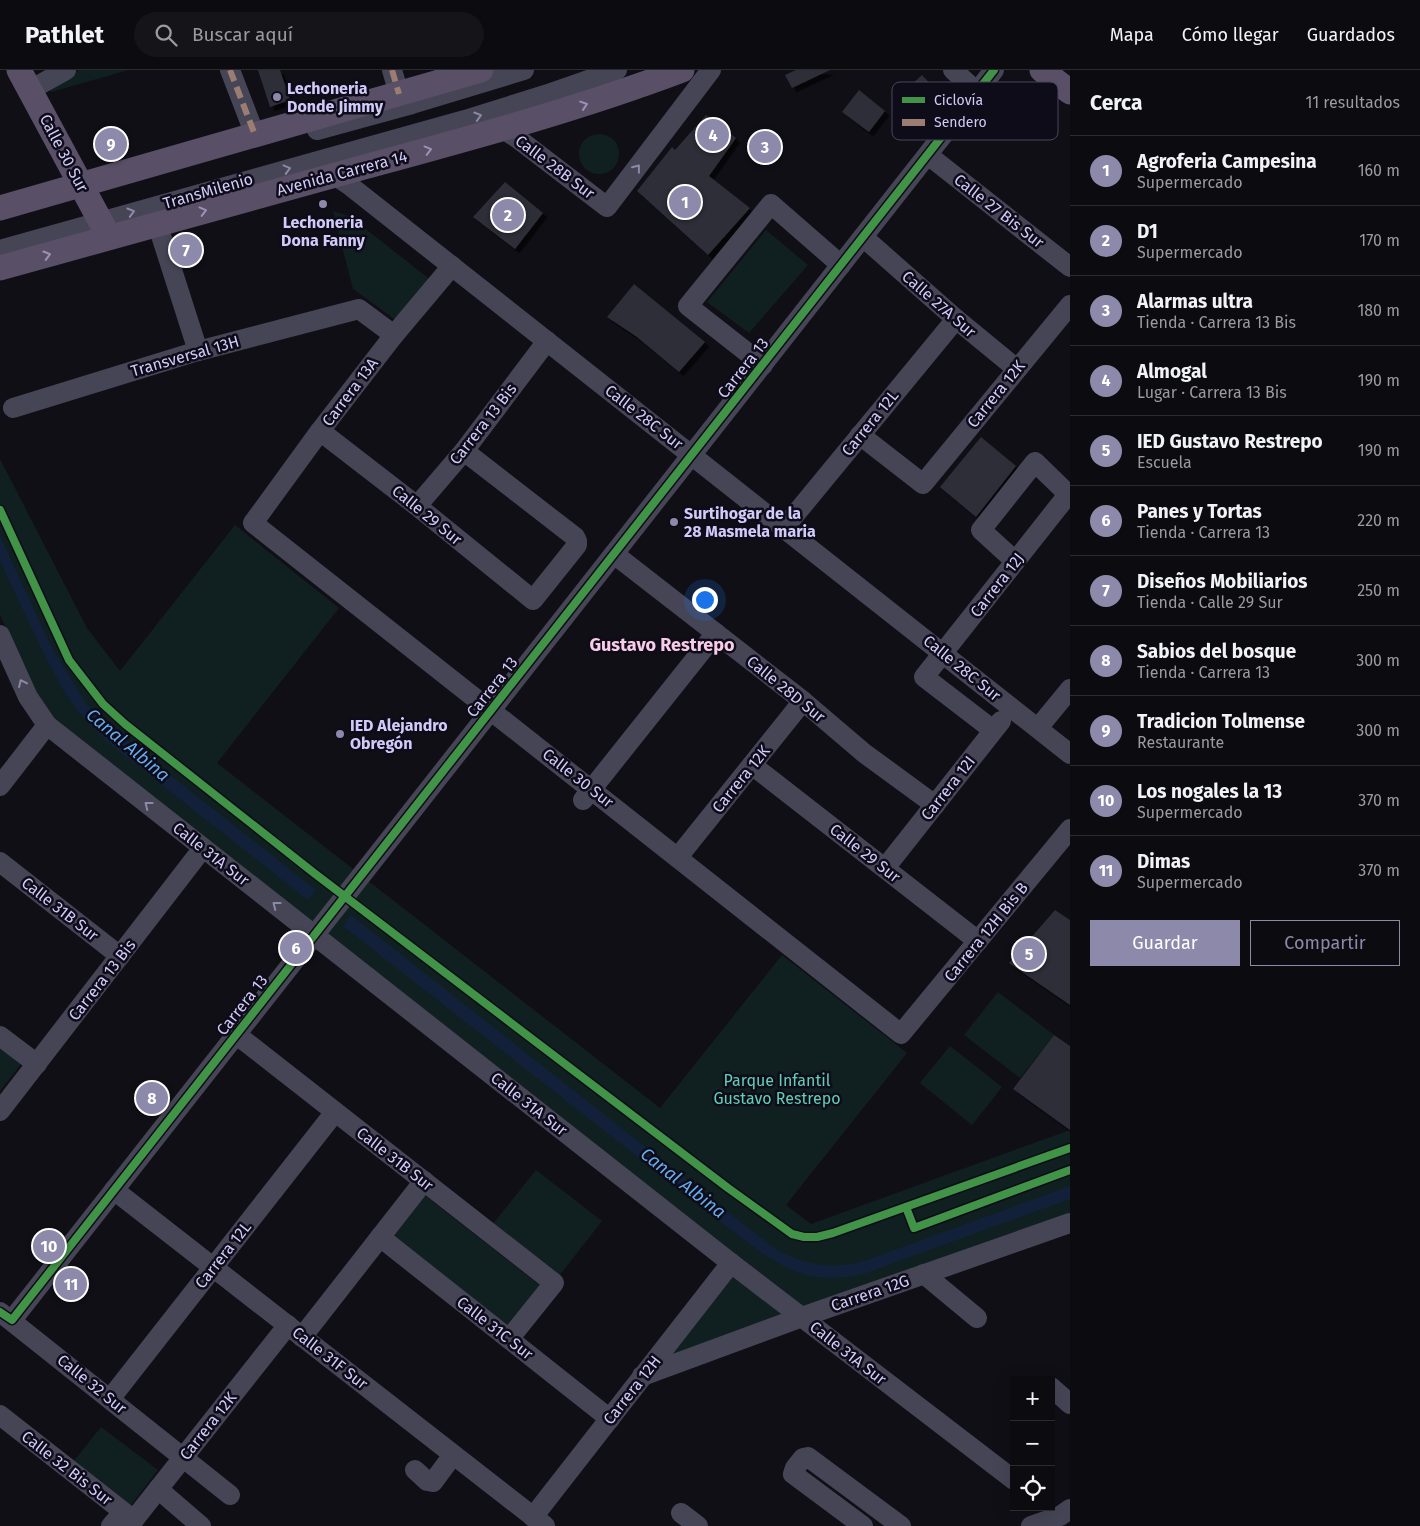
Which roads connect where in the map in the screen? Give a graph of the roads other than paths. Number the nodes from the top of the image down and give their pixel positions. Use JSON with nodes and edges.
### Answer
{"nodes":[{"id":1,"x":66,"y":70,"type":"edge"},
{"id":2,"x":230,"y":70,"type":"edge"},
{"id":3,"x":392,"y":70,"type":"edge"},
{"id":4,"x":482,"y":70,"type":"edge"},
{"id":5,"x":524,"y":70,"type":"edge"},
{"id":6,"x":617,"y":70,"type":"edge"},
{"id":7,"x":682,"y":70,"type":"edge"},
{"id":8,"x":711,"y":70,"type":"edge"},
{"id":9,"x":953,"y":70,"type":"edge"},
{"id":10,"x":994,"y":70,"type":"edge"},
{"id":11,"x":1042,"y":70,"type":"edge"},
{"id":12,"x":24,"y":80,"type":"edge"},
{"id":13,"x":966,"y":82,"type":"edge"},
{"id":14,"x":985,"y":82,"type":"edge"},
{"id":15,"x":1057,"y":82,"type":"edge"},
{"id":16,"x":1058,"y":83,"type":"edge"},
{"id":17,"x":1070,"y":92,"type":"edge"},
{"id":18,"x":399,"y":94,"type":"junction"},
{"id":19,"x":502,"y":129,"type":"junction"},
{"id":20,"x":255,"y":135,"type":"junction"},
{"id":21,"x":939,"y":140,"type":"edge"},
{"id":22,"x":928,"y":154,"type":"junction"},
{"id":23,"x":334,"y":175,"type":"junction"},
{"id":24,"x":84,"y":190,"type":"junction"},
{"id":25,"x":0,"y":208,"type":"edge"},
{"id":26,"x":0,"y":220,"type":"edge"},
{"id":27,"x":157,"y":223,"type":"junction"},
{"id":28,"x":104,"y":229,"type":"junction"},
{"id":29,"x":863,"y":237,"type":"junction"},
{"id":30,"x":0,"y":250,"type":"edge"},
{"id":31,"x":841,"y":265,"type":"junction"},
{"id":32,"x":452,"y":266,"type":"junction"},
{"id":33,"x":1070,"y":267,"type":"edge"},
{"id":34,"x":0,"y":268,"type":"edge"},
{"id":35,"x":1070,"y":305,"type":"edge"},
{"id":36,"x":956,"y":319,"type":"junction"},
{"id":37,"x":394,"y":335,"type":"junction"},
{"id":38,"x":547,"y":341,"type":"junction"},
{"id":39,"x":198,"y":351,"type":"junction"},
{"id":40,"x":763,"y":365,"type":"junction"},
{"id":41,"x":1017,"y":369,"type":"junction"},
{"id":42,"x":13,"y":408,"type":"dead end"},
{"id":43,"x":320,"y":431,"type":"junction"},
{"id":44,"x":860,"y":435,"type":"junction"},
{"id":45,"x":464,"y":451,"type":"junction"},
{"id":46,"x":692,"y":455,"type":"junction"},
{"id":47,"x":1069,"y":493,"type":"edge"},
{"id":48,"x":417,"y":506,"type":"junction"},
{"id":49,"x":253,"y":523,"type":"joint"},
{"id":50,"x":784,"y":528,"type":"junction"},
{"id":51,"x":614,"y":554,"type":"junction"},
{"id":52,"x":1015,"y":561,"type":"junction"},
{"id":53,"x":716,"y":633,"type":"junction"},
{"id":54,"x":0,"y":635,"type":"edge"},
{"id":55,"x":943,"y":653,"type":"junction"},
{"id":56,"x":1070,"y":689,"type":"edge"},
{"id":57,"x":803,"y":701,"type":"junction"},
{"id":58,"x":1011,"y":708,"type":"junction"},
{"id":59,"x":492,"y":710,"type":"junction"},
{"id":60,"x":46,"y":725,"type":"junction"},
{"id":61,"x":1038,"y":728,"type":"junction"},
{"id":62,"x":993,"y":730,"type":"junction"},
{"id":63,"x":1070,"y":754,"type":"edge"},
{"id":64,"x":752,"y":765,"type":"junction"},
{"id":65,"x":0,"y":786,"type":"edge"},
{"id":66,"x":587,"y":794,"type":"junction"},
{"id":67,"x":935,"y":805,"type":"junction"},
{"id":68,"x":1070,"y":829,"type":"edge"},
{"id":69,"x":203,"y":848,"type":"junction"},
{"id":70,"x":678,"y":857,"type":"junction"},
{"id":71,"x":0,"y":862,"type":"edge"},
{"id":72,"x":885,"y":868,"type":"junction"},
{"id":73,"x":314,"y":935,"type":"junction"},
{"id":74,"x":978,"y":941,"type":"junction"},
{"id":75,"x":120,"y":956,"type":"junction"},
{"id":76,"x":237,"y":1034,"type":"junction"},
{"id":77,"x":901,"y":1034,"type":"joint"},
{"id":78,"x":0,"y":1036,"type":"edge"},
{"id":79,"x":37,"y":1064,"type":"junction"},
{"id":80,"x":0,"y":1111,"type":"edge"},
{"id":81,"x":335,"y":1112,"type":"junction"},
{"id":82,"x":424,"y":1181,"type":"junction"},
{"id":83,"x":114,"y":1190,"type":"junction"},
{"id":84,"x":1068,"y":1226,"type":"edge"},
{"id":85,"x":380,"y":1237,"type":"junction"},
{"id":86,"x":730,"y":1262,"type":"junction"},
{"id":87,"x":214,"y":1268,"type":"junction"},
{"id":88,"x":924,"y":1274,"type":"junction"},
{"id":89,"x":6,"y":1316,"type":"edge"},
{"id":90,"x":802,"y":1317,"type":"junction"},
{"id":91,"x":977,"y":1318,"type":"dead end"},
{"id":92,"x":295,"y":1331,"type":"junction"},
{"id":93,"x":509,"y":1339,"type":"junction"},
{"id":94,"x":642,"y":1376,"type":"junction"},
{"id":95,"x":1055,"y":1391,"type":"edge"},
{"id":96,"x":110,"y":1399,"type":"junction"},
{"id":97,"x":1070,"y":1404,"type":"edge"},
{"id":98,"x":0,"y":1414,"type":"edge"},
{"id":99,"x":610,"y":1418,"type":"junction"},
{"id":100,"x":453,"y":1454,"type":"junction"},
{"id":101,"x":183,"y":1458,"type":"junction"},
{"id":102,"x":415,"y":1470,"type":"dead end"},
{"id":103,"x":1010,"y":1477,"type":"edge"},
{"id":104,"x":158,"y":1489,"type":"junction"},
{"id":105,"x":230,"y":1495,"type":"dead end"},
{"id":106,"x":681,"y":1513,"type":"dead end"},
{"id":107,"x":1062,"y":1514,"type":"edge"},
{"id":108,"x":124,"y":1521,"type":"edge"},
{"id":109,"x":539,"y":1521,"type":"edge"},
{"id":110,"x":201,"y":1526,"type":"edge"},
{"id":111,"x":698,"y":1526,"type":"edge"},
{"id":112,"x":863,"y":1526,"type":"edge"},
{"id":113,"x":901,"y":1526,"type":"edge"},
{"id":114,"x":1031,"y":1526,"type":"edge"}],
"edges":[{"from":1,"to":12,"type":"street"},
{"from":2,"to":20,"type":"street"},
{"from":3,"to":18,"type":"street"},
{"from":4,"to":18,"type":"main road"},
{"from":5,"to":24,"type":"street","name":"TransMilenio"},
{"from":28,"to":6,"type":"street","name":"TransMilenio","one_way":true},
{"from":19,"to":7,"type":"main road","name":"Avenida Carrera 14","one_way":true},
{"from":19,"to":8,"type":"street","name":"Calle 28B Sur","one_way":true},
{"from":9,"to":13,"type":"street"},
{"from":10,"to":14,"type":"street","name":"Carrera 13"},
{"from":11,"to":15,"type":"main road"},
{"from":12,"to":24,"type":"main road","name":"Calle 30 Sur"},
{"from":16,"to":17,"type":"main road"},
{"from":18,"to":20,"type":"main road"},
{"from":23,"to":19,"type":"main road","name":"Avenida Carrera 14","one_way":true},
{"from":20,"to":24,"type":"main road"},
{"from":21,"to":22,"type":"street","name":"Carrera 13"},
{"from":22,"to":29,"type":"street","name":"Carrera 13"},
{"from":22,"to":33,"type":"street","name":"Calle 27 Bis Sur"},
{"from":27,"to":23,"type":"main road","name":"Avenida Carrera 14","one_way":true},
{"from":23,"to":32,"type":"street","name":"Calle 28C Sur"},
{"from":24,"to":25,"type":"main road"},
{"from":24,"to":26,"type":"street","name":"TransMilenio"},
{"from":24,"to":28,"type":"main road","name":"Calle 30 Sur"},
{"from":27,"to":28,"type":"main road","name":"Avenida Carrera 14"},
{"from":27,"to":39,"type":"street"},
{"from":28,"to":30,"type":"street","name":"TransMilenio"},
{"from":34,"to":28,"type":"main road","name":"Avenida Carrera 14","one_way":true},
{"from":29,"to":31,"type":"street","name":"Carrera 13"},
{"from":29,"to":36,"type":"street","name":"Calle 27A Sur"},
{"from":31,"to":40,"type":"street","name":"Carrera 13"},
{"from":31,"to":40,"type":"street"},
{"from":32,"to":37,"type":"street","name":"Carrera 13A"},
{"from":32,"to":38,"type":"street","name":"Calle 28C Sur"},
{"from":35,"to":41,"type":"street","name":"Carrera 12K"},
{"from":36,"to":41,"type":"street","name":"Calle 27A Sur"},
{"from":36,"to":44,"type":"street","name":"Carrera 12L"},
{"from":37,"to":39,"type":"street","name":"Transversal 13H"},
{"from":37,"to":43,"type":"street","name":"Carrera 13A"},
{"from":38,"to":45,"type":"street","name":"Carrera 13 Bis"},
{"from":38,"to":46,"type":"street","name":"Calle 28C Sur"},
{"from":39,"to":42,"type":"street","name":"Transversal 13H"},
{"from":40,"to":46,"type":"street","name":"Carrera 13"},
{"from":41,"to":44,"type":"street","name":"Carrera 12K"},
{"from":43,"to":48,"type":"street","name":"Calle 29 Sur"},
{"from":43,"to":49,"type":"street","name":"Carrera 13A"},
{"from":44,"to":50,"type":"street","name":"Carrera 12L"},
{"from":45,"to":48,"type":"street","name":"Carrera 13 Bis"},
{"from":45,"to":48,"type":"street","name":"Calle 29 Sur"},
{"from":46,"to":50,"type":"street","name":"Calle 28C Sur"},
{"from":46,"to":51,"type":"street","name":"Carrera 13"},
{"from":47,"to":52,"type":"street","name":"Carrera 12J"},
{"from":47,"to":52,"type":"street"},
{"from":49,"to":59,"type":"street","name":"Calle 30 Sur"},
{"from":50,"to":55,"type":"street","name":"Calle 28C Sur"},
{"from":51,"to":53,"type":"street","name":"Calle 28D Sur"},
{"from":51,"to":59,"type":"street","name":"Carrera 13"},
{"from":52,"to":55,"type":"street","name":"Carrera 12J"},
{"from":53,"to":57,"type":"street","name":"Calle 28D Sur"},
{"from":53,"to":66,"type":"street"},
{"from":60,"to":54,"type":"street","name":"Calle 31A Sur","one_way":true},
{"from":55,"to":58,"type":"street","name":"Calle 28C Sur"},
{"from":55,"to":62,"type":"street","name":"Carrera 12J"},
{"from":56,"to":61,"type":"street"},
{"from":57,"to":64,"type":"street","name":"Carrera 12K"},
{"from":57,"to":67,"type":"street","name":"Calle 28D Sur"},
{"from":58,"to":61,"type":"street","name":"Calle 28C Sur"},
{"from":58,"to":62,"type":"street","name":"Carrera 12I"},
{"from":59,"to":66,"type":"street","name":"Calle 30 Sur"},
{"from":59,"to":73,"type":"street","name":"Carrera 13"},
{"from":60,"to":65,"type":"street"},
{"from":69,"to":60,"type":"street","name":"Calle 31A Sur","one_way":true},
{"from":61,"to":63,"type":"street","name":"Calle 28C Sur"},
{"from":62,"to":67,"type":"street","name":"Carrera 12I"},
{"from":64,"to":70,"type":"street","name":"Carrera 12K"},
{"from":64,"to":72,"type":"street","name":"Calle 29 Sur"},
{"from":66,"to":70,"type":"street","name":"Calle 30 Sur"},
{"from":67,"to":72,"type":"street","name":"Carrera 12I"},
{"from":68,"to":74,"type":"street","name":"Carrera 12H Bis B"},
{"from":73,"to":69,"type":"street","name":"Calle 31A Sur","one_way":true},
{"from":69,"to":75,"type":"street","name":"Carrera 13 Bis"},
{"from":70,"to":77,"type":"street","name":"Calle 30 Sur"},
{"from":71,"to":75,"type":"street","name":"Calle 31B Sur"},
{"from":72,"to":74,"type":"street","name":"Calle 29 Sur"},
{"from":73,"to":76,"type":"street","name":"Carrera 13"},
{"from":73,"to":86,"type":"street","name":"Calle 31A Sur"},
{"from":74,"to":77,"type":"street","name":"Carrera 12H Bis B"},
{"from":75,"to":79,"type":"street","name":"Carrera 13 Bis"},
{"from":76,"to":81,"type":"street","name":"Calle 31B Sur"},
{"from":76,"to":83,"type":"street","name":"Carrera 13"},
{"from":78,"to":79,"type":"street"},
{"from":79,"to":80,"type":"street","name":"Carrera 13 Bis"},
{"from":81,"to":82,"type":"street","name":"Calle 31B Sur"},
{"from":81,"to":87,"type":"street","name":"Carrera 12L"},
{"from":82,"to":85,"type":"street","name":"Carrera 12K"},
{"from":82,"to":93,"type":"street","name":"Calle 31B Sur"},
{"from":83,"to":87,"type":"street","name":"Calle 31F Sur"},
{"from":83,"to":89,"type":"street","name":"Carrera 13"},
{"from":84,"to":88,"type":"street","name":"Carrera 12G"},
{"from":85,"to":92,"type":"street","name":"Carrera 12K"},
{"from":85,"to":93,"type":"street","name":"Calle 31C Sur"},
{"from":86,"to":90,"type":"street","name":"Calle 31A Sur"},
{"from":86,"to":94,"type":"street","name":"Carrera 12H"},
{"from":87,"to":92,"type":"street","name":"Calle 31F Sur"},
{"from":87,"to":96,"type":"street","name":"Carrera 12L"},
{"from":88,"to":90,"type":"street","name":"Carrera 12G"},
{"from":88,"to":91,"type":"street"},
{"from":89,"to":96,"type":"street","name":"Calle 32 Sur"},
{"from":90,"to":94,"type":"street","name":"Carrera 12G"},
{"from":90,"to":103,"type":"street","name":"Calle 31A Sur"},
{"from":92,"to":100,"type":"street","name":"Calle 31F Sur"},
{"from":92,"to":101,"type":"street","name":"Carrera 12K"},
{"from":93,"to":99,"type":"street","name":"Calle 31C Sur"},
{"from":94,"to":99,"type":"street","name":"Carrera 12H"},
{"from":95,"to":97,"type":"street"},
{"from":96,"to":101,"type":"street","name":"Calle 32 Sur"},
{"from":98,"to":108,"type":"street","name":"Calle 32 Bis Sur"},
{"from":99,"to":109,"type":"street","name":"Carrera 12H"},
{"from":100,"to":102,"type":"street"},
{"from":100,"to":109,"type":"street","name":"Calle 31F Sur"},
{"from":101,"to":104,"type":"street","name":"Carrera 12K"},
{"from":101,"to":105,"type":"street","name":"Calle 32 Sur"},
{"from":104,"to":108,"type":"street","name":"Carrera 12K"},
{"from":104,"to":110,"type":"street"},
{"from":106,"to":111,"type":"street"},
{"from":107,"to":114,"type":"street"},
{"from":112,"to":113,"type":"street"}]}
